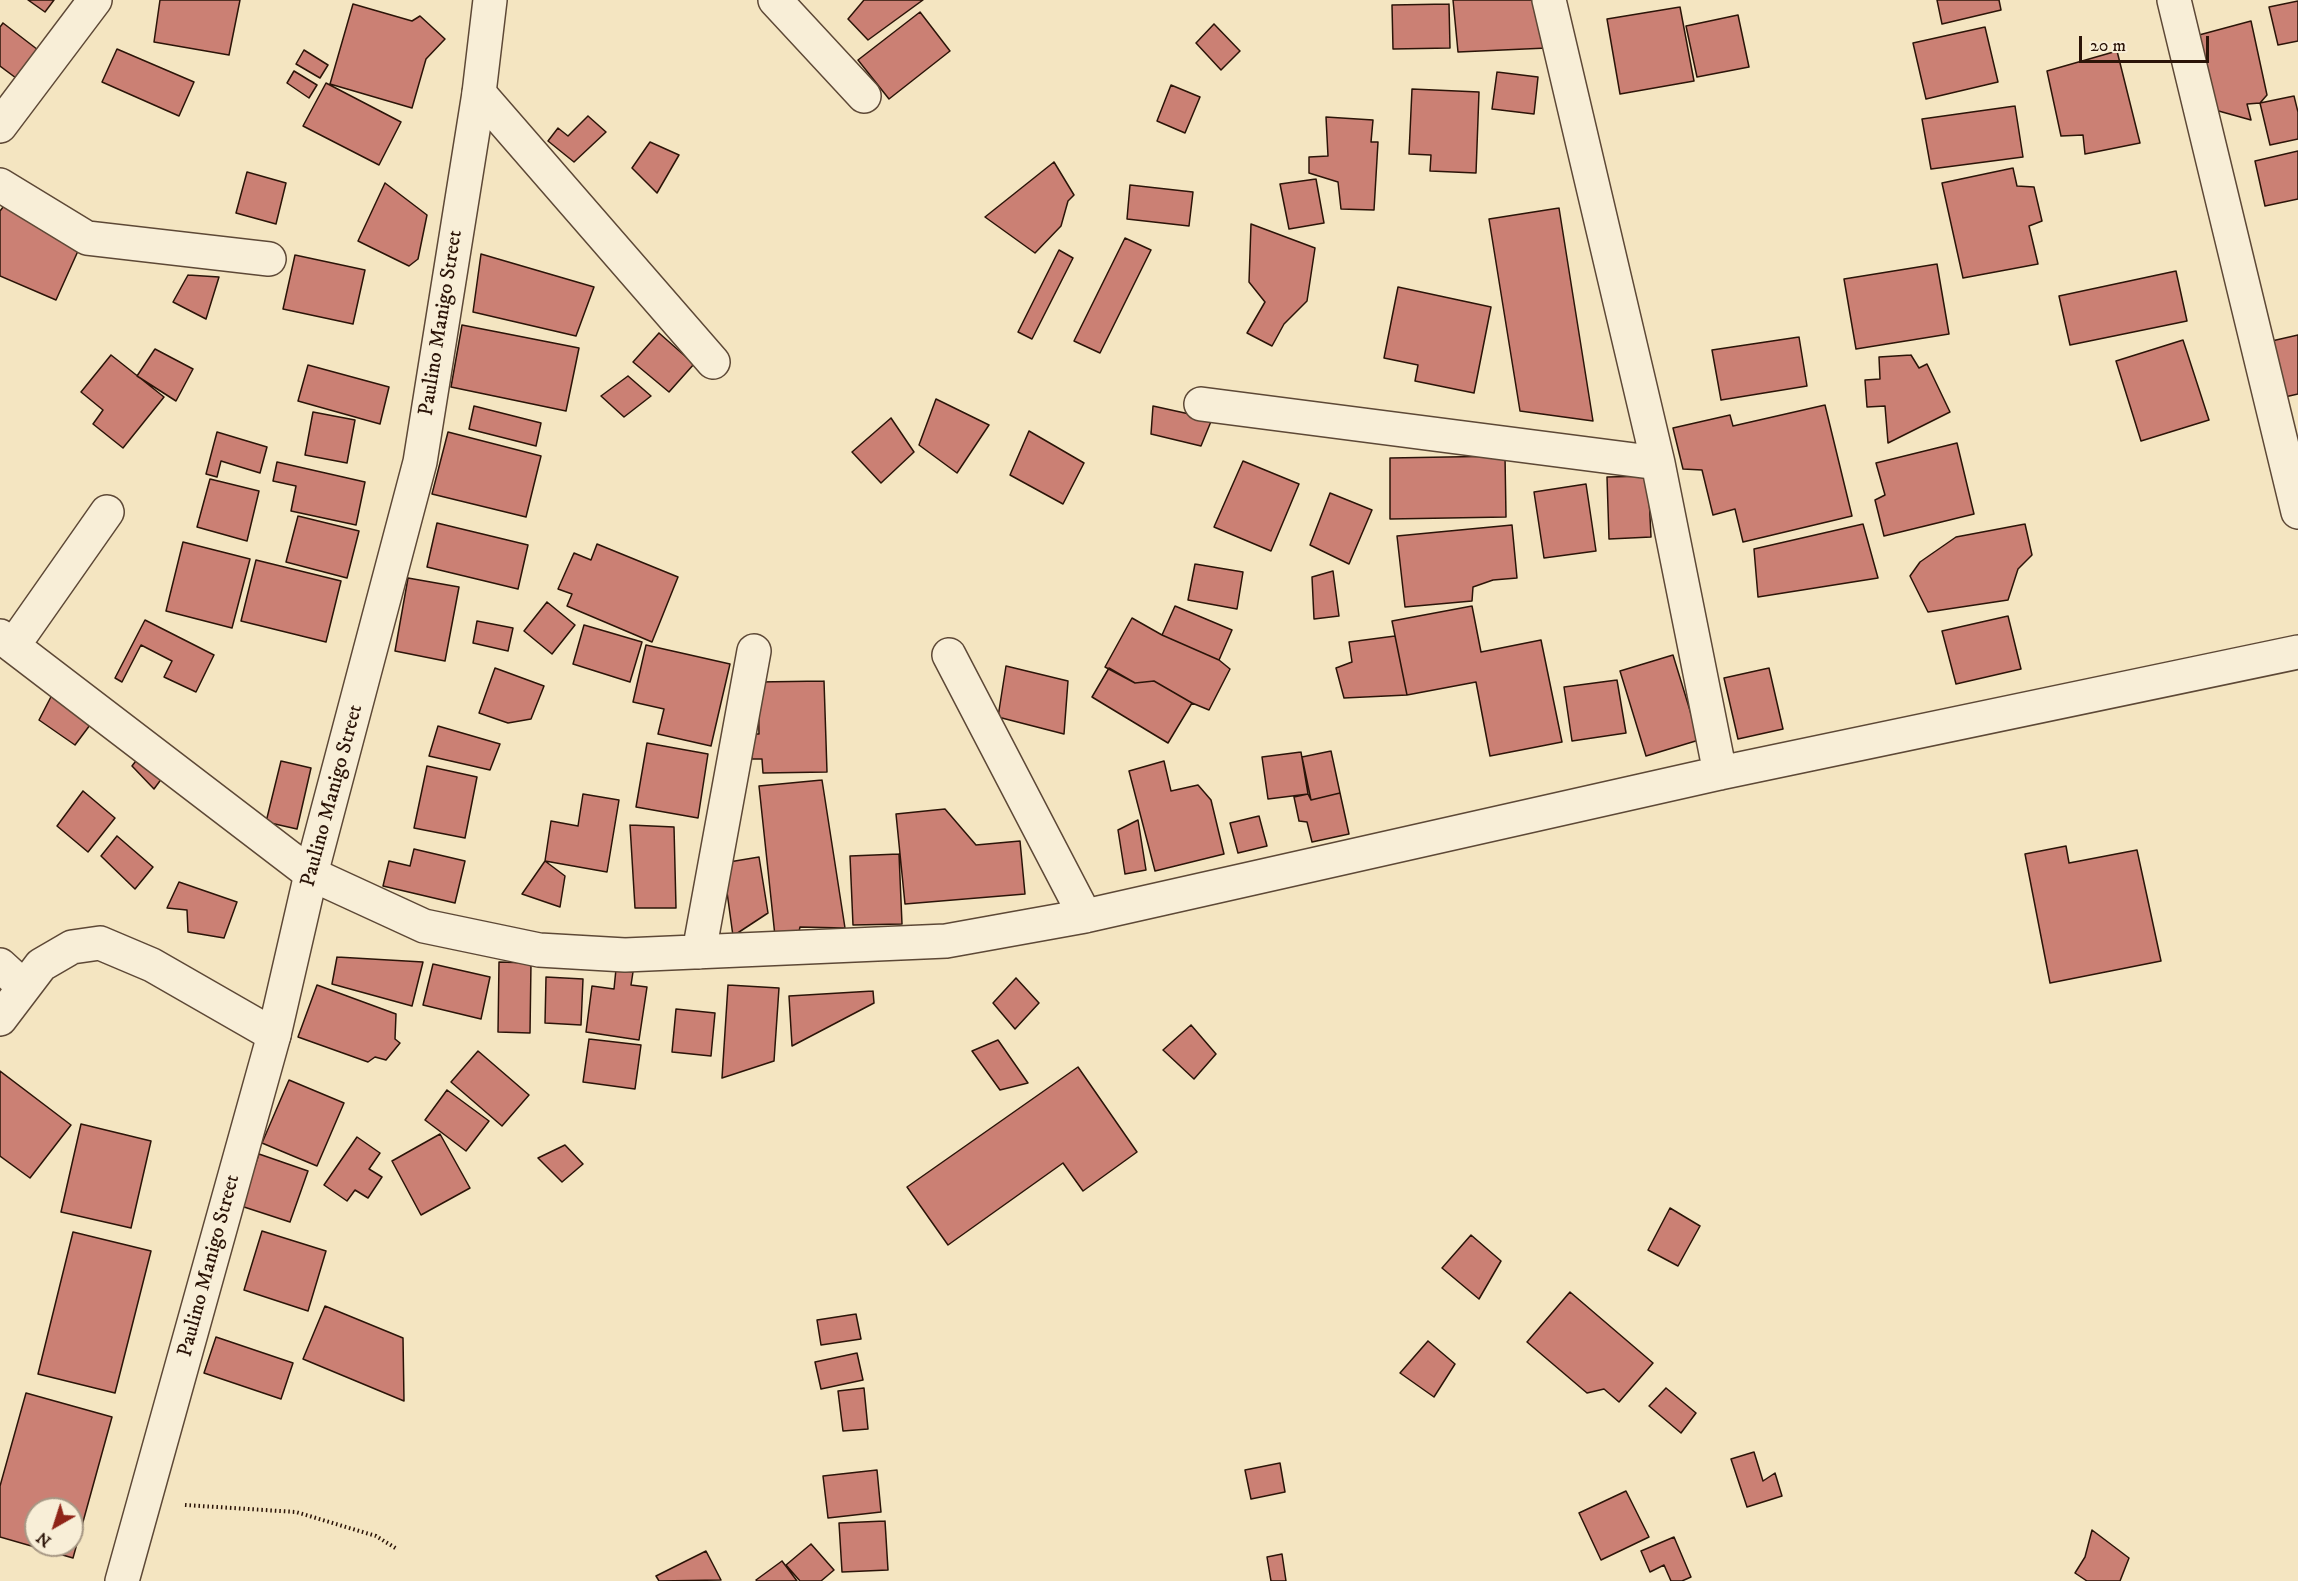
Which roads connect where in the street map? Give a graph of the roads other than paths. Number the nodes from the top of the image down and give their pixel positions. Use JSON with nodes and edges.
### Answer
{"nodes":[{"id":1,"x":95,"y":0,"type":"edge"},
{"id":2,"x":490,"y":0,"type":"edge"},
{"id":3,"x":775,"y":0,"type":"edge"},
{"id":4,"x":1548,"y":0,"type":"edge"},
{"id":5,"x":2174,"y":0,"type":"edge"},
{"id":6,"x":479,"y":93,"type":"junction"},
{"id":7,"x":864,"y":96,"type":"dead end"},
{"id":8,"x":0,"y":126,"type":"edge"},
{"id":9,"x":0,"y":185,"type":"edge"},
{"id":10,"x":269,"y":258,"type":"dead end"},
{"id":11,"x":713,"y":362,"type":"dead end"},
{"id":12,"x":1201,"y":404,"type":"dead end"},
{"id":13,"x":1658,"y":463,"type":"junction"},
{"id":14,"x":107,"y":512,"type":"dead end"},
{"id":15,"x":2298,"y":512,"type":"edge"},
{"id":16,"x":7,"y":641,"type":"edge"},
{"id":17,"x":754,"y":651,"type":"dead end"},
{"id":18,"x":2298,"y":652,"type":"edge"},
{"id":19,"x":949,"y":656,"type":"dead end"},
{"id":20,"x":1720,"y":773,"type":"junction"},
{"id":21,"x":311,"y":874,"type":"junction"},
{"id":22,"x":1085,"y":916,"type":"junction"},
{"id":23,"x":699,"y":952,"type":"junction"},
{"id":24,"x":0,"y":965,"type":"edge"},
{"id":25,"x":24,"y":987,"type":"junction"},
{"id":26,"x":0,"y":1018,"type":"edge"},
{"id":27,"x":274,"y":1035,"type":"junction"},
{"id":28,"x":122,"y":1581,"type":"edge"}],
"edges":[{"from":1,"to":8,"type":"street"},
{"from":2,"to":6,"type":"street","name":"Paulino Manigo Street"},
{"from":3,"to":7,"type":"street"},
{"from":4,"to":13,"type":"street"},
{"from":5,"to":15,"type":"street"},
{"from":6,"to":11,"type":"street"},
{"from":6,"to":21,"type":"street","name":"Paulino Manigo Street"},
{"from":9,"to":10,"type":"street"},
{"from":12,"to":13,"type":"street"},
{"from":13,"to":20,"type":"street"},
{"from":14,"to":16,"type":"street"},
{"from":16,"to":21,"type":"street"},
{"from":17,"to":23,"type":"street"},
{"from":18,"to":20,"type":"street"},
{"from":19,"to":22,"type":"street"},
{"from":20,"to":22,"type":"street"},
{"from":21,"to":23,"type":"street"},
{"from":21,"to":27,"type":"street","name":"Paulino Manigo Street"},
{"from":22,"to":23,"type":"street"},
{"from":24,"to":25,"type":"street"},
{"from":25,"to":26,"type":"street"},
{"from":25,"to":27,"type":"street"},
{"from":27,"to":28,"type":"street","name":"Paulino Manigo Street"}]}
